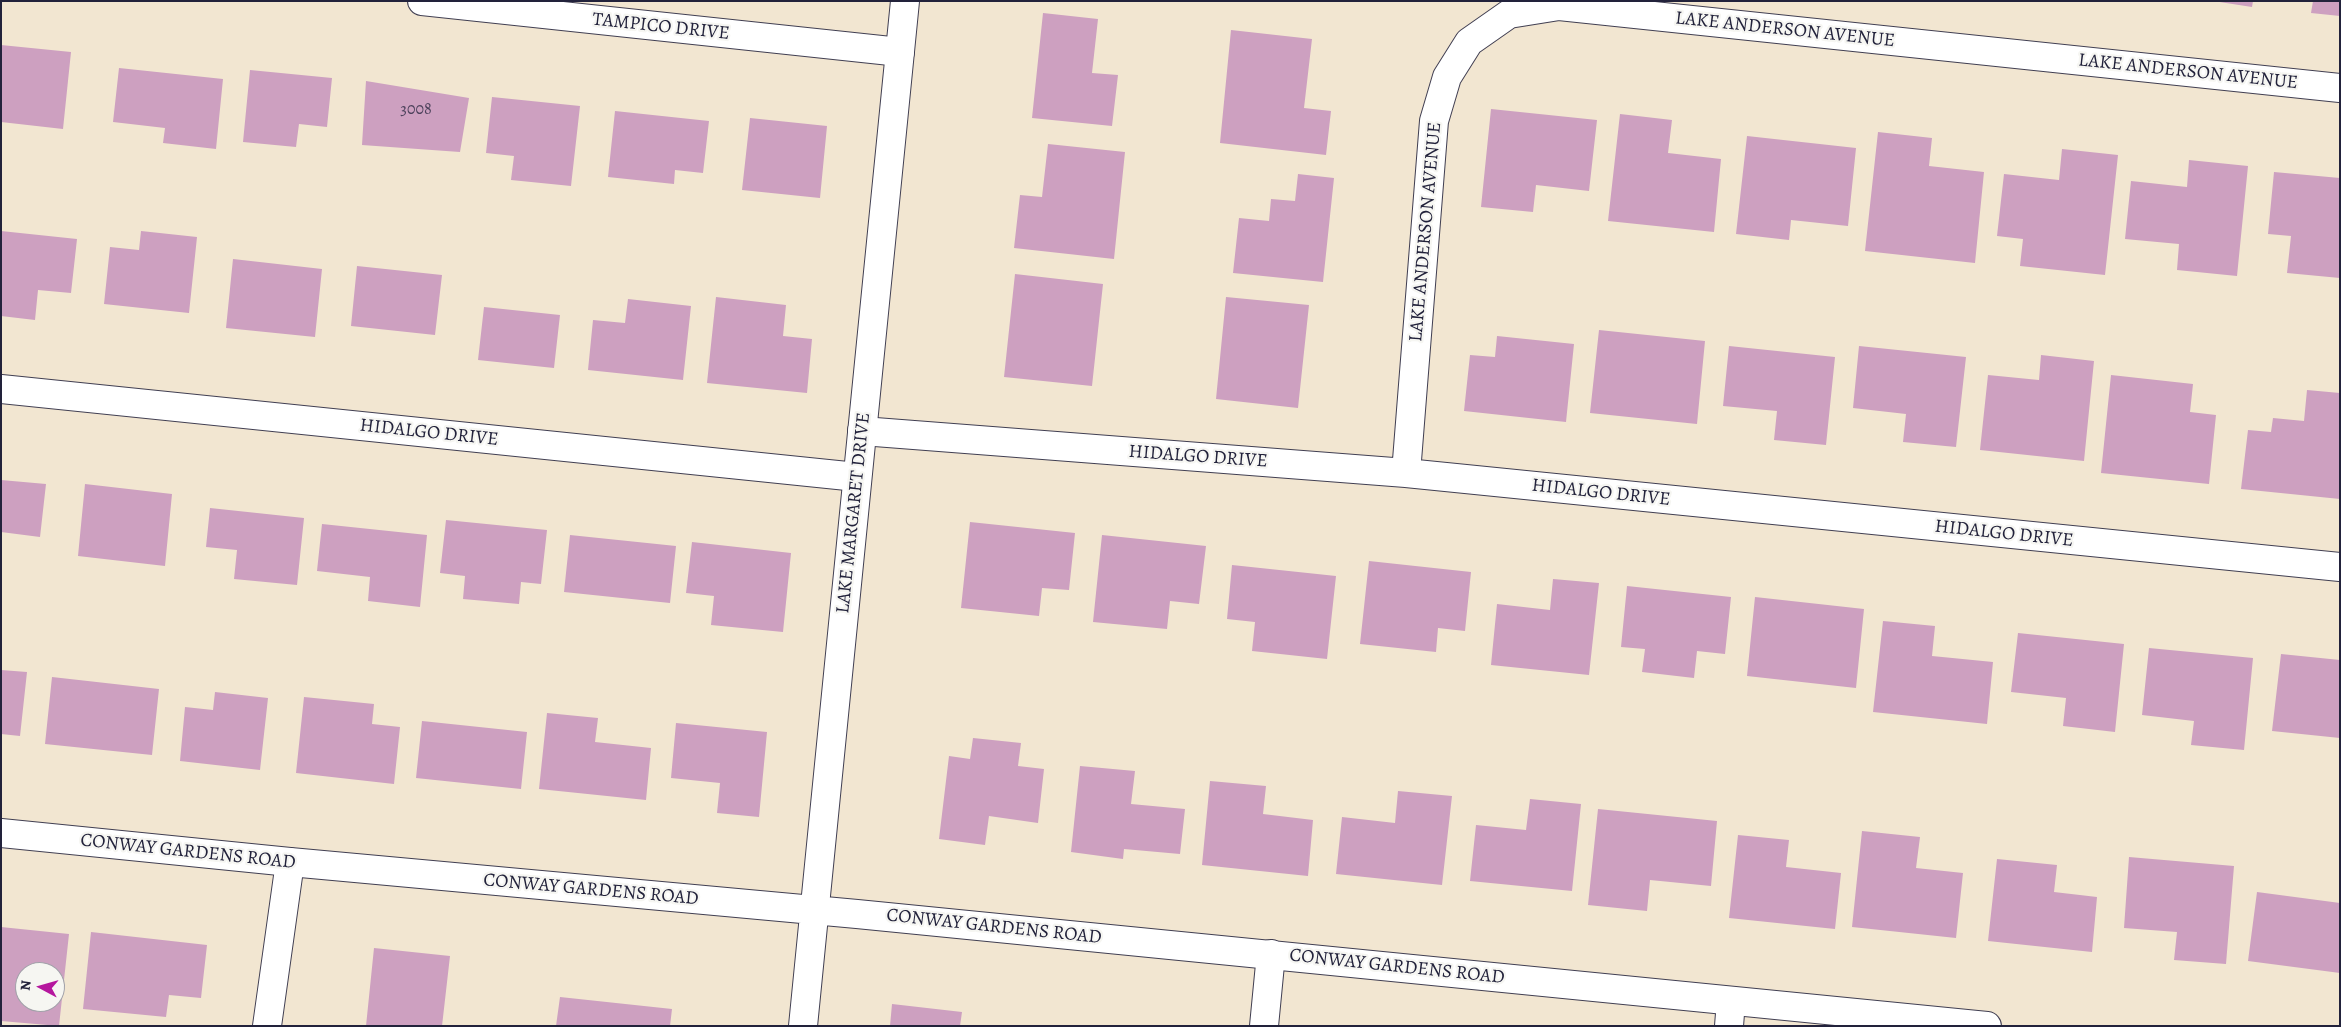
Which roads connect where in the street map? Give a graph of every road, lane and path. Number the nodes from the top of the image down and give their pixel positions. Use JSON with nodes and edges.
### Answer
{"nodes":[{"id":1,"x":422,"y":1,"type":"edge"},
{"id":2,"x":905,"y":1,"type":"edge"},
{"id":3,"x":900,"y":52,"type":"junction"},
{"id":4,"x":2340,"y":88,"type":"edge"},
{"id":5,"x":1,"y":389,"type":"edge"},
{"id":6,"x":862,"y":431,"type":"junction"},
{"id":7,"x":1406,"y":473,"type":"junction"},
{"id":8,"x":857,"y":477,"type":"junction"},
{"id":9,"x":2340,"y":567,"type":"edge"},
{"id":10,"x":1,"y":833,"type":"edge"},
{"id":11,"x":290,"y":862,"type":"junction"},
{"id":12,"x":814,"y":910,"type":"junction"},
{"id":13,"x":1271,"y":954,"type":"junction"},
{"id":14,"x":1730,"y":1013,"type":"edge"},
{"id":15,"x":267,"y":1026,"type":"edge"},
{"id":16,"x":803,"y":1026,"type":"edge"},
{"id":17,"x":1264,"y":1026,"type":"edge"},
{"id":18,"x":1986,"y":1026,"type":"edge"}],
"edges":[{"from":1,"to":3,"type":"street","name":"TAMPICO DRIVE"},
{"from":2,"to":3,"type":"street","name":"LAKE MARGARET DRIVE"},
{"from":3,"to":6,"type":"street","name":"LAKE MARGARET DRIVE"},
{"from":4,"to":7,"type":"street","name":"LAKE ANDERSON AVENUE"},
{"from":5,"to":8,"type":"street","name":"HIDALGO DRIVE"},
{"from":6,"to":7,"type":"street","name":"HIDALGO DRIVE"},
{"from":6,"to":8,"type":"street","name":"LAKE MARGARET DRIVE"},
{"from":7,"to":9,"type":"street","name":"HIDALGO DRIVE"},
{"from":8,"to":12,"type":"street","name":"LAKE MARGARET DRIVE"},
{"from":10,"to":11,"type":"street","name":"CONWAY GARDENS ROAD"},
{"from":11,"to":12,"type":"street","name":"CONWAY GARDENS ROAD"},
{"from":11,"to":15,"type":"street"},
{"from":12,"to":13,"type":"street","name":"CONWAY GARDENS ROAD"},
{"from":12,"to":16,"type":"street","name":"LAKE MARGARET DRIVE"},
{"from":13,"to":14,"type":"street","name":"CONWAY GARDENS ROAD"},
{"from":13,"to":17,"type":"street"},
{"from":14,"to":18,"type":"street","name":"CONWAY GARDENS ROAD"}]}
